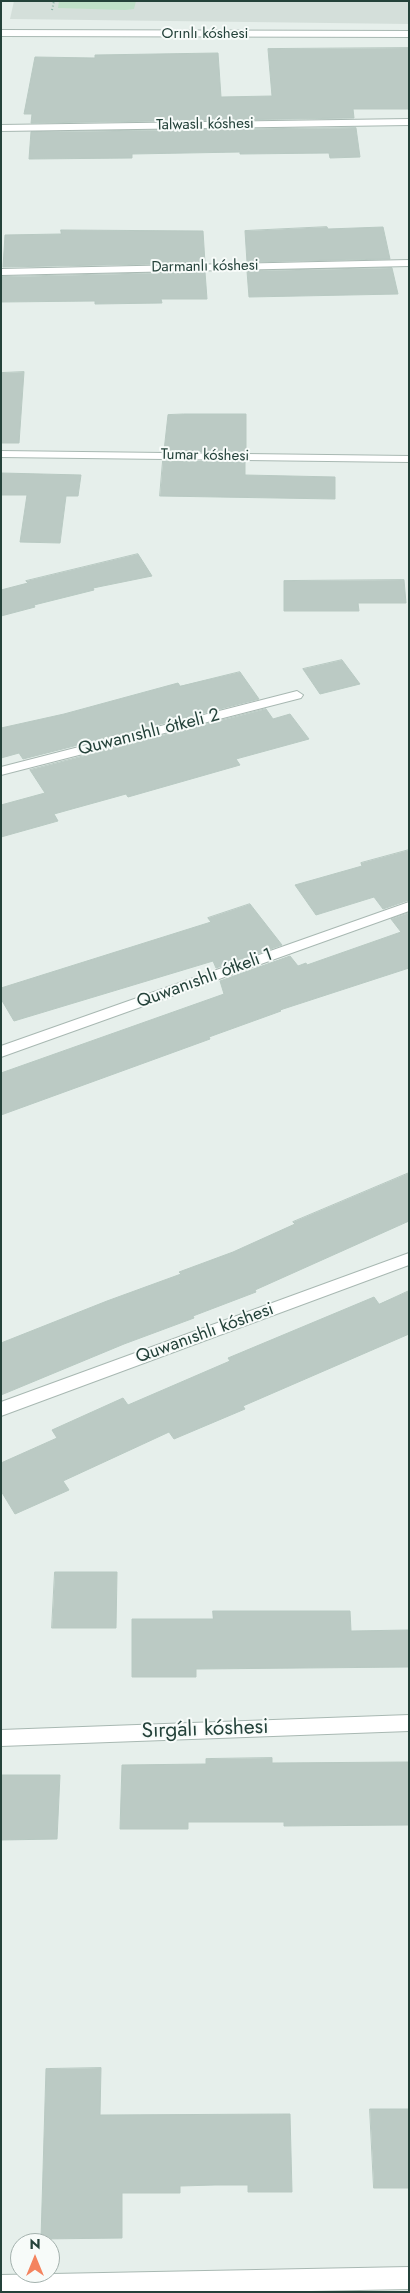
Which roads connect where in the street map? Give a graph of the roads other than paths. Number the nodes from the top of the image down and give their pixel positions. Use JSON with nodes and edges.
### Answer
{"nodes":[{"id":1,"x":1,"y":33,"type":"edge"},
{"id":2,"x":409,"y":34,"type":"edge"},
{"id":3,"x":409,"y":122,"type":"edge"},
{"id":4,"x":1,"y":128,"type":"edge"},
{"id":5,"x":409,"y":263,"type":"edge"},
{"id":6,"x":1,"y":272,"type":"edge"},
{"id":7,"x":1,"y":454,"type":"edge"},
{"id":8,"x":409,"y":458,"type":"edge"},
{"id":9,"x":297,"y":695,"type":"dead end"},
{"id":10,"x":1,"y":771,"type":"edge"},
{"id":11,"x":409,"y":906,"type":"edge"},
{"id":12,"x":1,"y":1052,"type":"edge"},
{"id":13,"x":409,"y":1259,"type":"edge"},
{"id":14,"x":1,"y":1409,"type":"edge"},
{"id":15,"x":409,"y":1723,"type":"edge"},
{"id":16,"x":1,"y":1738,"type":"edge"},
{"id":17,"x":409,"y":2278,"type":"edge"},
{"id":18,"x":1,"y":2286,"type":"edge"}],
"edges":[{"from":1,"to":2,"type":"street","name":"Orınlı kóshesi"},
{"from":3,"to":4,"type":"street","name":"Talwaslı kóshesi"},
{"from":5,"to":6,"type":"street","name":"Darmanlı kóshesi"},
{"from":7,"to":8,"type":"street","name":"Tumar kóshesi"},
{"from":9,"to":10,"type":"street","name":"Quwanıshlı ótkeli 2"},
{"from":11,"to":12,"type":"street","name":"Quwanıshlı ótkeli 1"},
{"from":13,"to":14,"type":"street","name":"Quwanıshlı kóshesi"},
{"from":15,"to":16,"type":"street","name":"Sırǵalı kóshesi"},
{"from":17,"to":18,"type":"street"}]}
